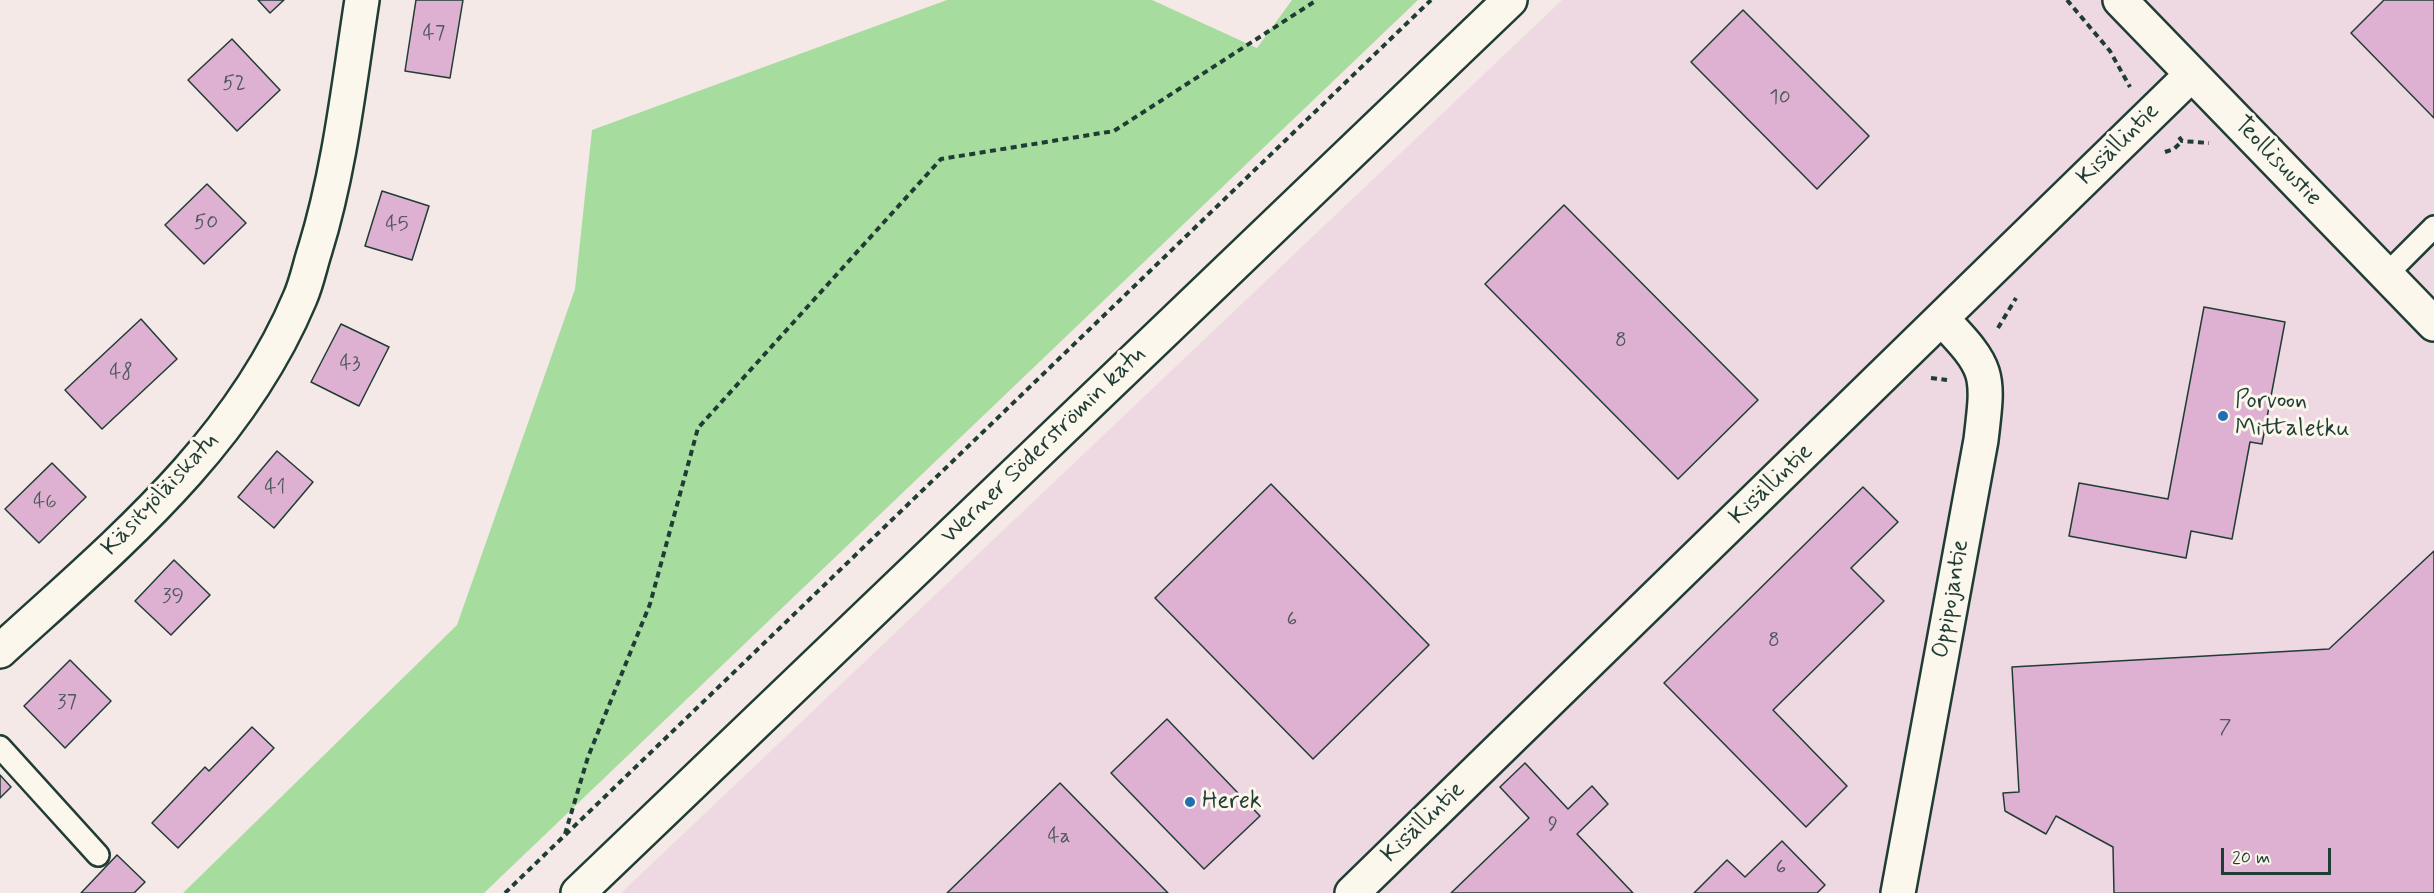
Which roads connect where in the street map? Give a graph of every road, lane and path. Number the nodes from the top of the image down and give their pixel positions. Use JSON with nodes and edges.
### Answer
{"nodes":[{"id":1,"x":362,"y":0,"type":"edge"},
{"id":2,"x":1317,"y":0,"type":"edge"},
{"id":3,"x":1431,"y":0,"type":"edge"},
{"id":4,"x":1510,"y":0,"type":"edge"},
{"id":5,"x":2120,"y":0,"type":"edge"},
{"id":6,"x":2191,"y":75,"type":"junction"},
{"id":7,"x":2434,"y":227,"type":"edge"},
{"id":8,"x":2386,"y":274,"type":"junction"},
{"id":9,"x":1942,"y":319,"type":"junction"},
{"id":10,"x":2434,"y":324,"type":"edge"},
{"id":11,"x":1926,"y":380,"type":"dead end"},
{"id":12,"x":1951,"y":385,"type":"dead end"},
{"id":13,"x":0,"y":651,"type":"edge"},
{"id":14,"x":0,"y":747,"type":"edge"},
{"id":15,"x":564,"y":835,"type":"junction"},
{"id":16,"x":98,"y":855,"type":"dead end"},
{"id":17,"x":505,"y":893,"type":"edge"},
{"id":18,"x":578,"y":893,"type":"edge"},
{"id":19,"x":1352,"y":893,"type":"edge"},
{"id":20,"x":1898,"y":893,"type":"edge"}],
"edges":[{"from":1,"to":13,"type":"street","name":"Käsityöläiskatu"},
{"from":2,"to":15,"type":"path"},
{"from":3,"to":15,"type":"path"},
{"from":4,"to":18,"type":"street","name":"Werner Söderströmin katu"},
{"from":5,"to":6,"type":"street","name":"Teollisuustie"},
{"from":6,"to":8,"type":"street","name":"Teollisuustie"},
{"from":6,"to":9,"type":"street","name":"Kisällintie"},
{"from":7,"to":8,"type":"lane"},
{"from":8,"to":10,"type":"street","name":"Teollisuustie"},
{"from":9,"to":19,"type":"street","name":"Kisällintie"},
{"from":9,"to":20,"type":"street","name":"Oppipojantie"},
{"from":11,"to":12,"type":"path"},
{"from":14,"to":16,"type":"lane"},
{"from":15,"to":17,"type":"path"}]}
